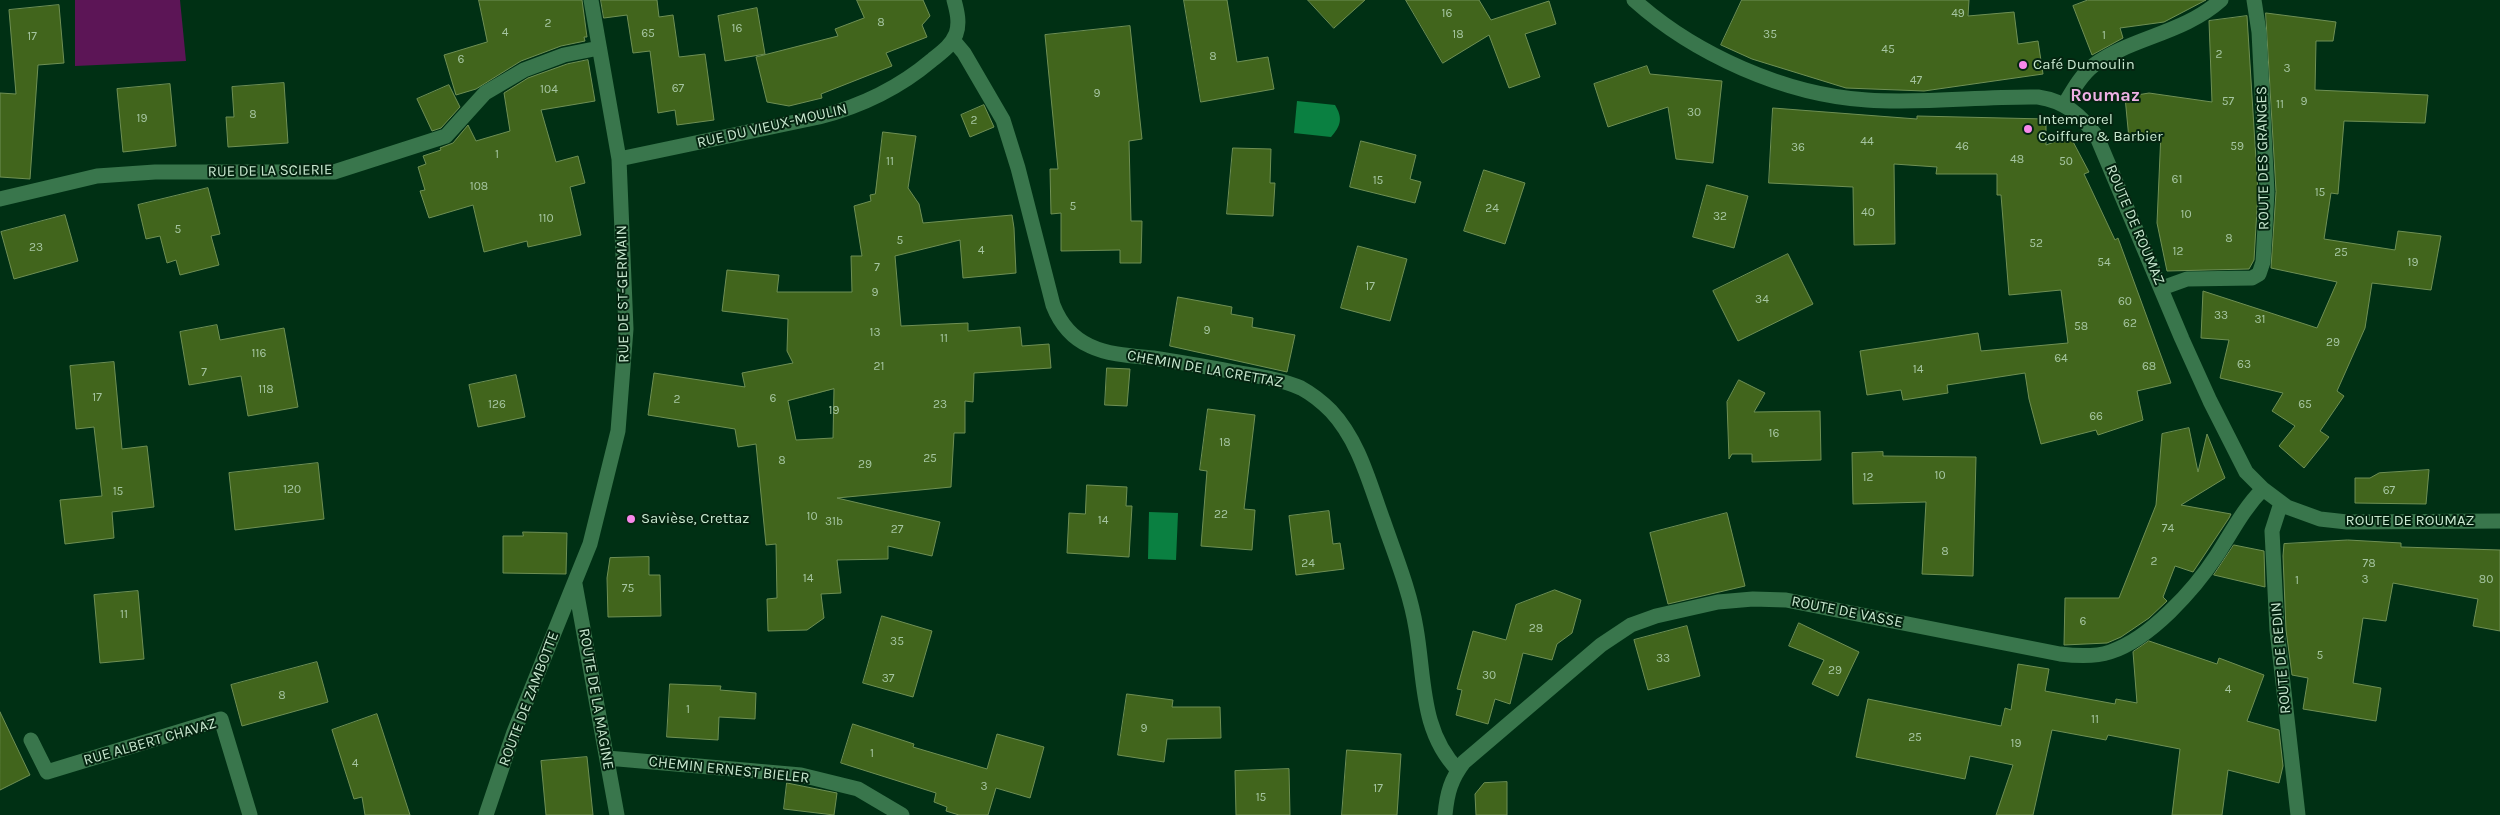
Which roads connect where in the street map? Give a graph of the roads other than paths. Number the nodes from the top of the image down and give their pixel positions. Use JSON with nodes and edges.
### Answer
{"nodes":[{"id":1,"x":591,"y":0,"type":"edge"},
{"id":2,"x":954,"y":0,"type":"edge"},
{"id":3,"x":1634,"y":0,"type":"edge"},
{"id":4,"x":2221,"y":0,"type":"edge"},
{"id":5,"x":2254,"y":0,"type":"edge"},
{"id":6,"x":953,"y":40,"type":"junction"},
{"id":7,"x":599,"y":48,"type":"junction"},
{"id":8,"x":2064,"y":105,"type":"junction"},
{"id":9,"x":619,"y":159,"type":"junction"},
{"id":10,"x":0,"y":198,"type":"edge"},
{"id":11,"x":2162,"y":288,"type":"junction"},
{"id":12,"x":2263,"y":489,"type":"junction"},
{"id":13,"x":2281,"y":503,"type":"junction"},
{"id":14,"x":2500,"y":522,"type":"edge"},
{"id":15,"x":575,"y":584,"type":"junction"},
{"id":16,"x":31,"y":740,"type":"dead end"},
{"id":17,"x":607,"y":758,"type":"junction"},
{"id":18,"x":1458,"y":770,"type":"junction"},
{"id":19,"x":250,"y":815,"type":"edge"},
{"id":20,"x":486,"y":815,"type":"edge"},
{"id":21,"x":617,"y":815,"type":"edge"},
{"id":22,"x":902,"y":815,"type":"edge"},
{"id":23,"x":1445,"y":815,"type":"edge"},
{"id":24,"x":2298,"y":815,"type":"edge"}],
"edges":[{"from":1,"to":7,"type":"street","name":"RUE DE ST-GERMAIN"},
{"from":2,"to":6,"type":"street"},
{"from":3,"to":8,"type":"street","name":"ROUTE DE ROUMAZ"},
{"from":4,"to":8,"type":"street"},
{"from":5,"to":11,"type":"street","name":"ROUTE DES GRANGES"},
{"from":6,"to":9,"type":"street","name":"RUE DU VIEUX-MOULIN"},
{"from":6,"to":18,"type":"street","name":"CHEMIN DE LA CRETTAZ"},
{"from":7,"to":9,"type":"street","name":"RUE DE ST-GERMAIN"},
{"from":7,"to":10,"type":"street","name":"RUE DE LA SCIERIE"},
{"from":8,"to":11,"type":"street","name":"ROUTE DE ROUMAZ"},
{"from":9,"to":15,"type":"street","name":"RUE DE ST-GERMAIN"},
{"from":11,"to":12,"type":"street","name":"ROUTE DE ROUMAZ"},
{"from":12,"to":13,"type":"street","name":"ROUTE DE ROUMAZ"},
{"from":12,"to":18,"type":"street","name":"ROUTE DE VASSE"},
{"from":13,"to":14,"type":"street","name":"ROUTE DE ROUMAZ"},
{"from":13,"to":24,"type":"street","name":"ROUTE DE REDIN"},
{"from":15,"to":17,"type":"street","name":"ROUTE DE LA MAGINE"},
{"from":15,"to":20,"type":"street","name":"ROUTE DE ZAMBOTTE"},
{"from":16,"to":19,"type":"street","name":"RUE ALBERT CHAVAZ"},
{"from":17,"to":21,"type":"street","name":"ROUTE DE LA MAGINE"},
{"from":17,"to":22,"type":"street","name":"CHEMIN ERNEST BIELER"},
{"from":18,"to":23,"type":"street","name":"ROUTE DE VASSE"}]}
